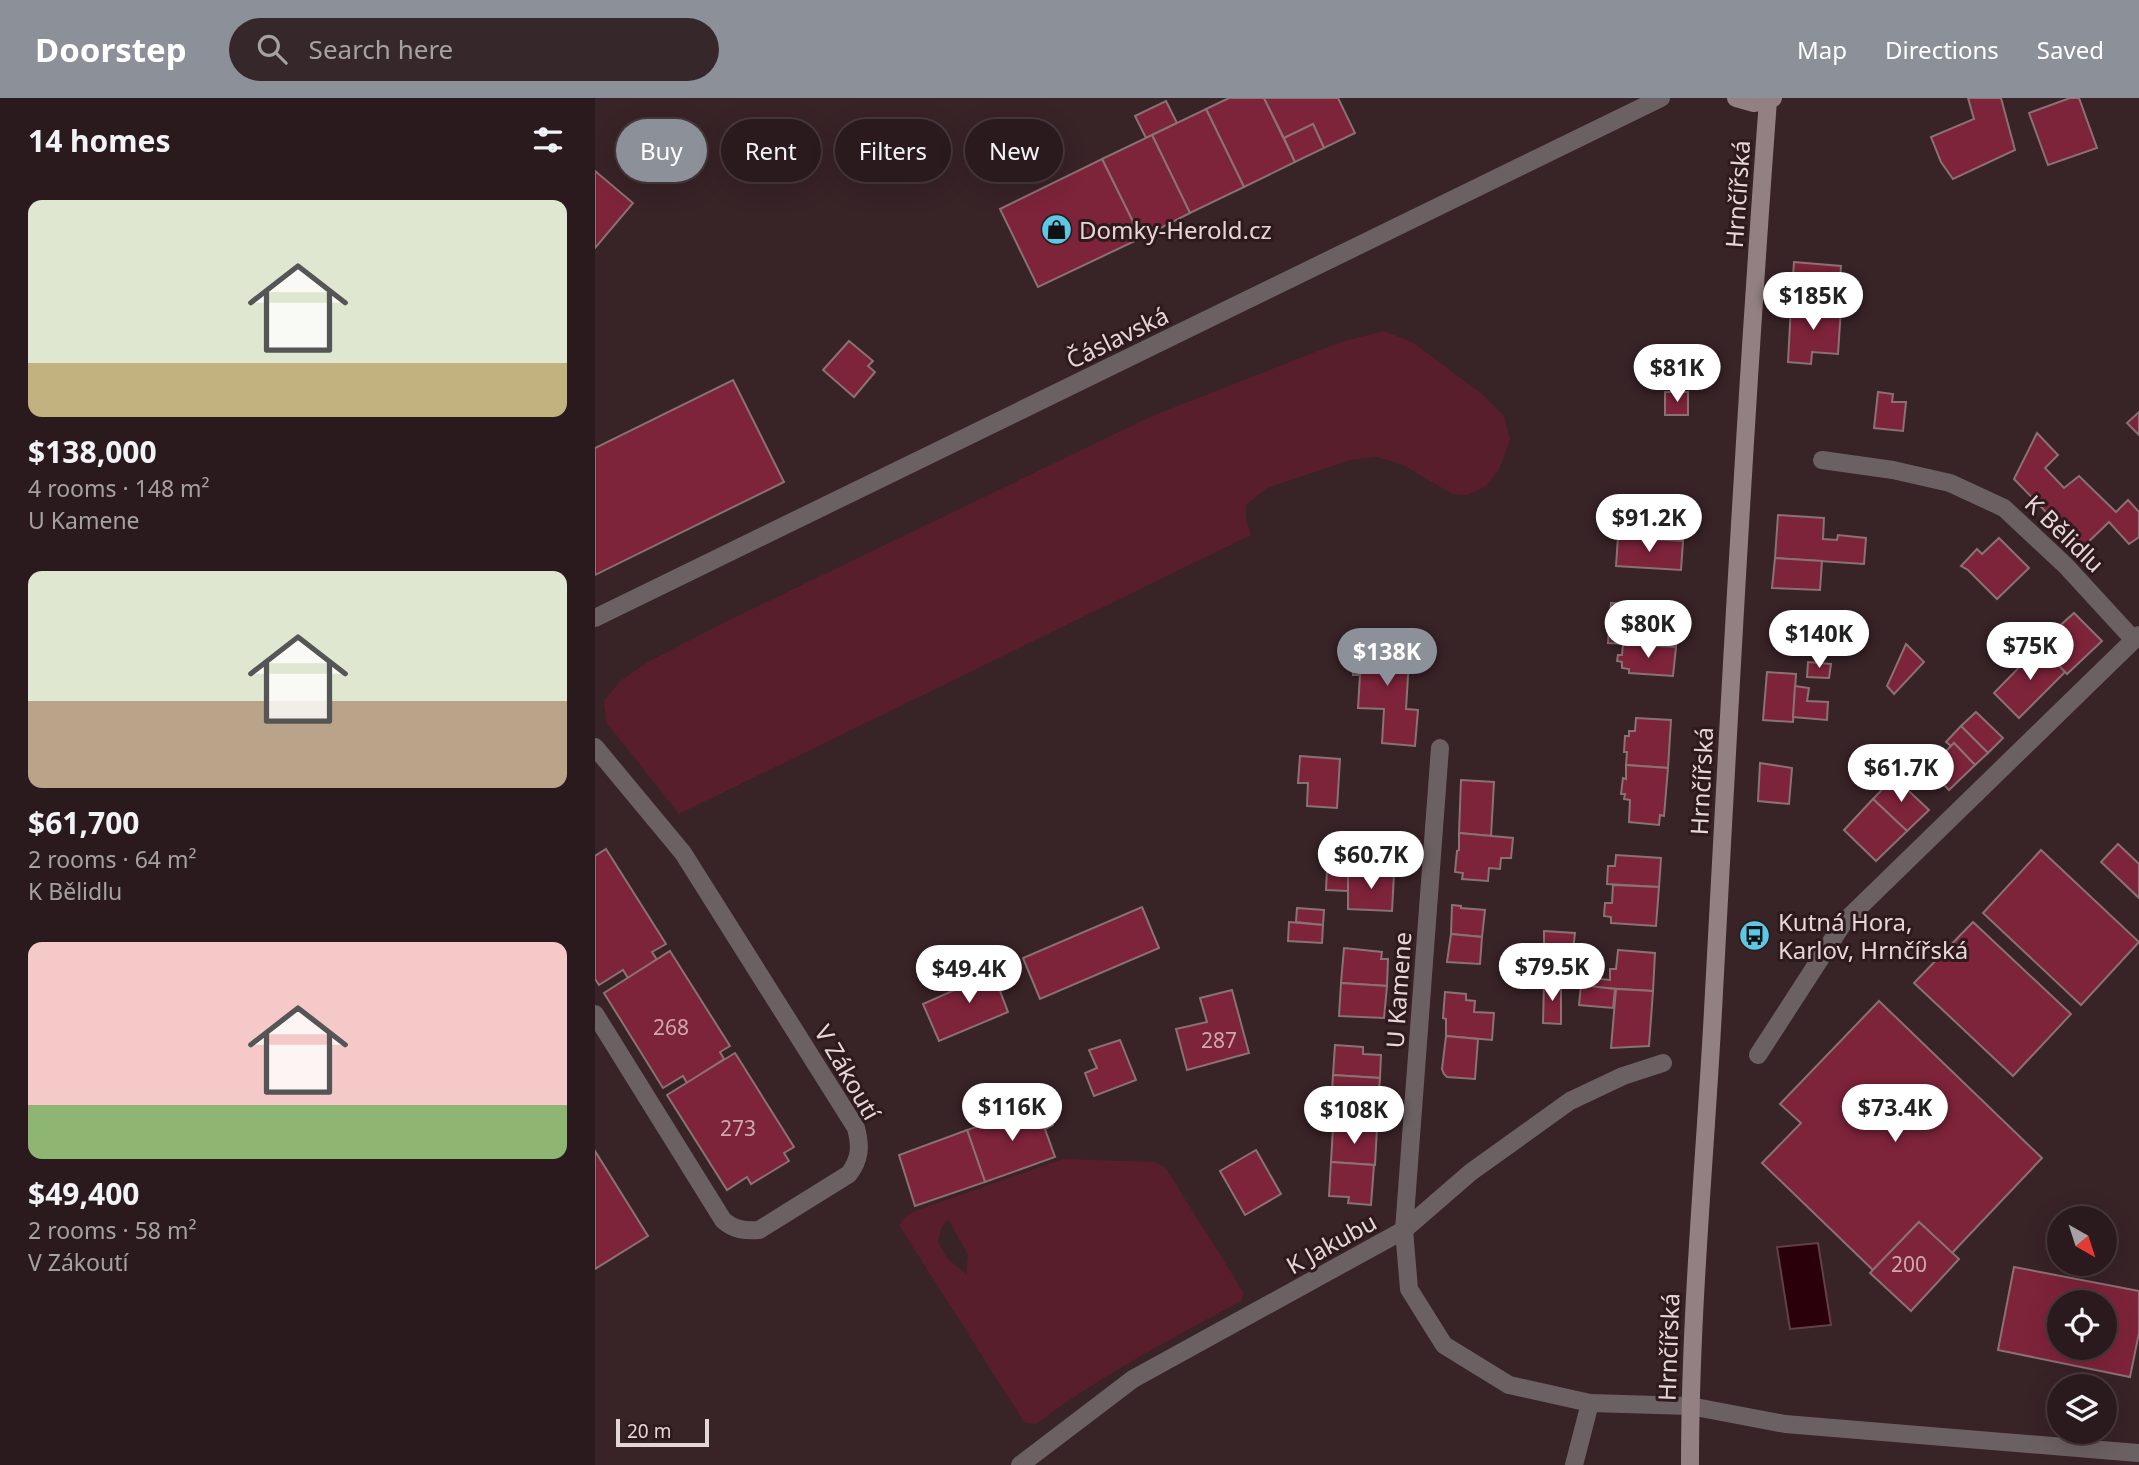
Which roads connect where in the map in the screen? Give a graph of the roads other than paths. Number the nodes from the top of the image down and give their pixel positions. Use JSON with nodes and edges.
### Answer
{"nodes":[{"id":1,"x":1661,"y":98,"type":"edge"},
{"id":2,"x":1736,"y":98,"type":"edge"},
{"id":3,"x":1771,"y":99,"type":"edge"},
{"id":4,"x":1822,"y":460,"type":"dead end"},
{"id":5,"x":595,"y":618,"type":"edge"},
{"id":6,"x":2137,"y":638,"type":"edge"},
{"id":7,"x":1440,"y":748,"type":"dead end"},
{"id":8,"x":596,"y":751,"type":"edge"},
{"id":9,"x":595,"y":1014,"type":"edge"},
{"id":10,"x":1758,"y":1055,"type":"dead end"},
{"id":11,"x":1663,"y":1063,"type":"dead end"},
{"id":12,"x":1404,"y":1230,"type":"junction"},
{"id":13,"x":1590,"y":1403,"type":"junction"},
{"id":14,"x":1690,"y":1406,"type":"junction"},
{"id":15,"x":2138,"y":1453,"type":"edge"},
{"id":16,"x":1020,"y":1465,"type":"edge"},
{"id":17,"x":1574,"y":1465,"type":"edge"},
{"id":18,"x":1690,"y":1465,"type":"edge"}],
"edges":[{"from":1,"to":5,"type":"street","name":"Čáslavská"},
{"from":2,"to":3,"type":"main road"},
{"from":3,"to":14,"type":"main road","name":"Hrnčířská"},
{"from":4,"to":6,"type":"street","name":"K Bělidlu"},
{"from":6,"to":10,"type":"street","name":"K Bělidlu"},
{"from":7,"to":12,"type":"street","name":"U Kamene"},
{"from":8,"to":9,"type":"street","name":"V Zákoutí"},
{"from":11,"to":12,"type":"street","name":"K Jakubu"},
{"from":12,"to":13,"type":"street","name":"U Kamene"},
{"from":12,"to":16,"type":"street","name":"K Jakubu"},
{"from":13,"to":14,"type":"street","name":"U Kamene"},
{"from":13,"to":17,"type":"street"},
{"from":14,"to":15,"type":"street","name":"U Kamene"},
{"from":14,"to":18,"type":"main road","name":"Hrnčířská"}]}
